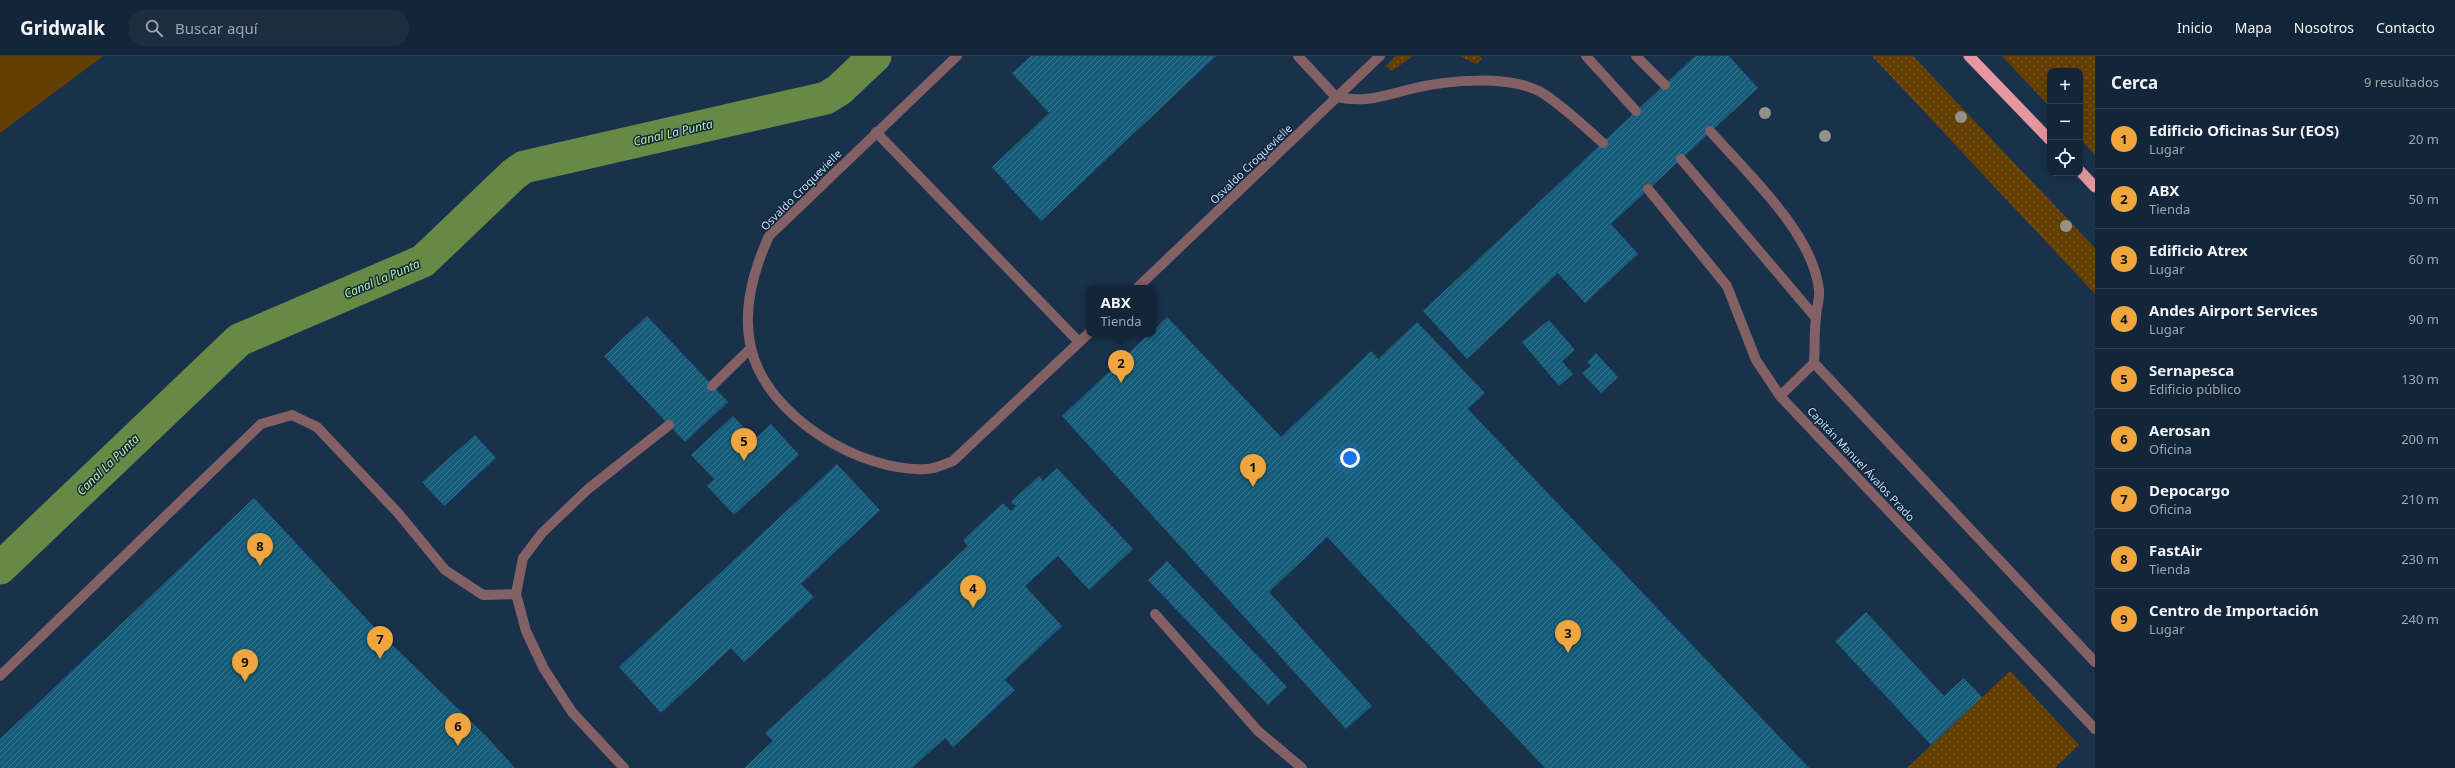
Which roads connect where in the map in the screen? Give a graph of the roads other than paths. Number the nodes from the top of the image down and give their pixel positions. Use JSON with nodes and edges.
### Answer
{"nodes":[{"id":1,"x":957,"y":56,"type":"edge"},
{"id":2,"x":1298,"y":56,"type":"edge"},
{"id":3,"x":1380,"y":56,"type":"edge"},
{"id":4,"x":1586,"y":56,"type":"edge"},
{"id":5,"x":1636,"y":56,"type":"edge"},
{"id":6,"x":1969,"y":56,"type":"edge"},
{"id":7,"x":1665,"y":85,"type":"dead end"},
{"id":8,"x":1336,"y":97,"type":"junction"},
{"id":9,"x":1636,"y":111,"type":"dead end"},
{"id":10,"x":1710,"y":131,"type":"dead end"},
{"id":11,"x":876,"y":132,"type":"junction"},
{"id":12,"x":2047,"y":137,"type":"edge"},
{"id":13,"x":1603,"y":143,"type":"dead end"},
{"id":14,"x":1681,"y":159,"type":"dead end"},
{"id":15,"x":2083,"y":174,"type":"edge"},
{"id":16,"x":2095,"y":186,"type":"edge"},
{"id":17,"x":1648,"y":189,"type":"dead end"},
{"id":18,"x":1140,"y":285,"type":"edge"},
{"id":19,"x":1816,"y":318,"type":"junction"},
{"id":20,"x":1086,"y":336,"type":"edge"},
{"id":21,"x":1079,"y":342,"type":"junction"},
{"id":22,"x":751,"y":348,"type":"junction"},
{"id":23,"x":1814,"y":363,"type":"junction"},
{"id":24,"x":712,"y":386,"type":"dead end"},
{"id":25,"x":1780,"y":396,"type":"junction"},
{"id":26,"x":669,"y":425,"type":"dead end"},
{"id":27,"x":516,"y":594,"type":"junction"},
{"id":28,"x":1155,"y":614,"type":"dead end"},
{"id":29,"x":2095,"y":662,"type":"edge"},
{"id":30,"x":0,"y":676,"type":"edge"},
{"id":31,"x":2095,"y":729,"type":"edge"},
{"id":32,"x":624,"y":768,"type":"edge"},
{"id":33,"x":1302,"y":768,"type":"edge"}],
"edges":[{"from":1,"to":11,"type":"lane","name":"Osvaldo Croquevielle"},
{"from":2,"to":8,"type":"lane"},
{"from":3,"to":8,"type":"lane","name":"Osvaldo Croquevielle"},
{"from":4,"to":9,"type":"lane"},
{"from":5,"to":7,"type":"lane"},
{"from":6,"to":12,"type":"highway"},
{"from":8,"to":13,"type":"lane"},
{"from":8,"to":18,"type":"lane","name":"Osvaldo Croquevielle"},
{"from":10,"to":19,"type":"lane"},
{"from":11,"to":21,"type":"lane"},
{"from":11,"to":22,"type":"lane","name":"Osvaldo Croquevielle"},
{"from":14,"to":19,"type":"lane"},
{"from":15,"to":16,"type":"highway"},
{"from":17,"to":25,"type":"lane","name":"Capitán Manuel Ávalos Prado"},
{"from":19,"to":23,"type":"lane"},
{"from":20,"to":21,"type":"lane","name":"Osvaldo Croquevielle"},
{"from":21,"to":22,"type":"lane","name":"Osvaldo Croquevielle"},
{"from":22,"to":24,"type":"lane"},
{"from":23,"to":25,"type":"lane"},
{"from":23,"to":29,"type":"lane"},
{"from":25,"to":31,"type":"lane","name":"Capitán Manuel Ávalos Prado"},
{"from":26,"to":27,"type":"lane"},
{"from":27,"to":30,"type":"lane"},
{"from":27,"to":32,"type":"lane"},
{"from":28,"to":33,"type":"lane"}]}
